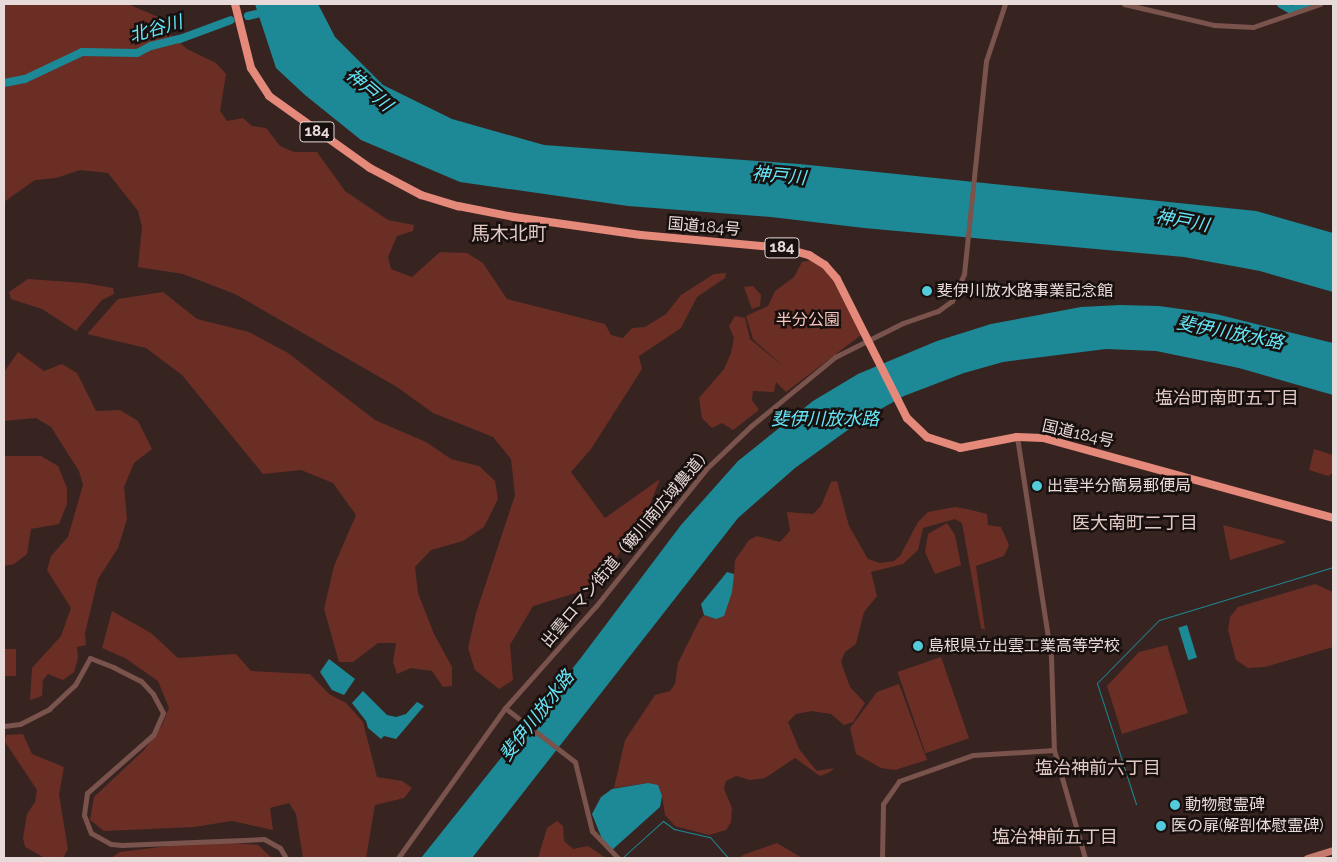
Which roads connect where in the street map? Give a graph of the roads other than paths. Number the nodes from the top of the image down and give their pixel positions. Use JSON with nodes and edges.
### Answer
{"nodes":[{"id":1,"x":236,"y":4,"type":"edge"},
{"id":2,"x":1005,"y":4,"type":"edge"},
{"id":3,"x":1124,"y":4,"type":"edge"},
{"id":4,"x":1320,"y":4,"type":"edge"},
{"id":5,"x":867,"y":339,"type":"junction"},
{"id":6,"x":1017,"y":437,"type":"junction"},
{"id":7,"x":1333,"y":518,"type":"edge"},
{"id":8,"x":505,"y":708,"type":"junction"},
{"id":9,"x":4,"y":726,"type":"edge"},
{"id":10,"x":1054,"y":750,"type":"junction"},
{"id":11,"x":1333,"y":850,"type":"edge"},
{"id":12,"x":286,"y":858,"type":"edge"},
{"id":13,"x":398,"y":858,"type":"edge"},
{"id":14,"x":618,"y":858,"type":"edge"},
{"id":15,"x":882,"y":858,"type":"edge"},
{"id":16,"x":1085,"y":858,"type":"edge"},
{"id":17,"x":1306,"y":858,"type":"edge"}],
"edges":[{"from":1,"to":5,"type":"highway","name":"国道184号","number":"184"},
{"from":2,"to":5,"type":"street","name":"出雲ロマン街道（簸川南広域農道）"},
{"from":3,"to":4,"type":"street"},
{"from":5,"to":6,"type":"highway","name":"国道184号","number":"184"},
{"from":5,"to":8,"type":"street","name":"出雲ロマン街道（簸川南広域農道）"},
{"from":6,"to":7,"type":"highway","name":"国道184号","number":"184"},
{"from":6,"to":10,"type":"street"},
{"from":8,"to":13,"type":"street","name":"出雲ロマン街道（簸川南広域農道）"},
{"from":8,"to":14,"type":"street"},
{"from":9,"to":12,"type":"street"},
{"from":10,"to":15,"type":"street"},
{"from":10,"to":16,"type":"street"},
{"from":11,"to":17,"type":"main road"}]}
